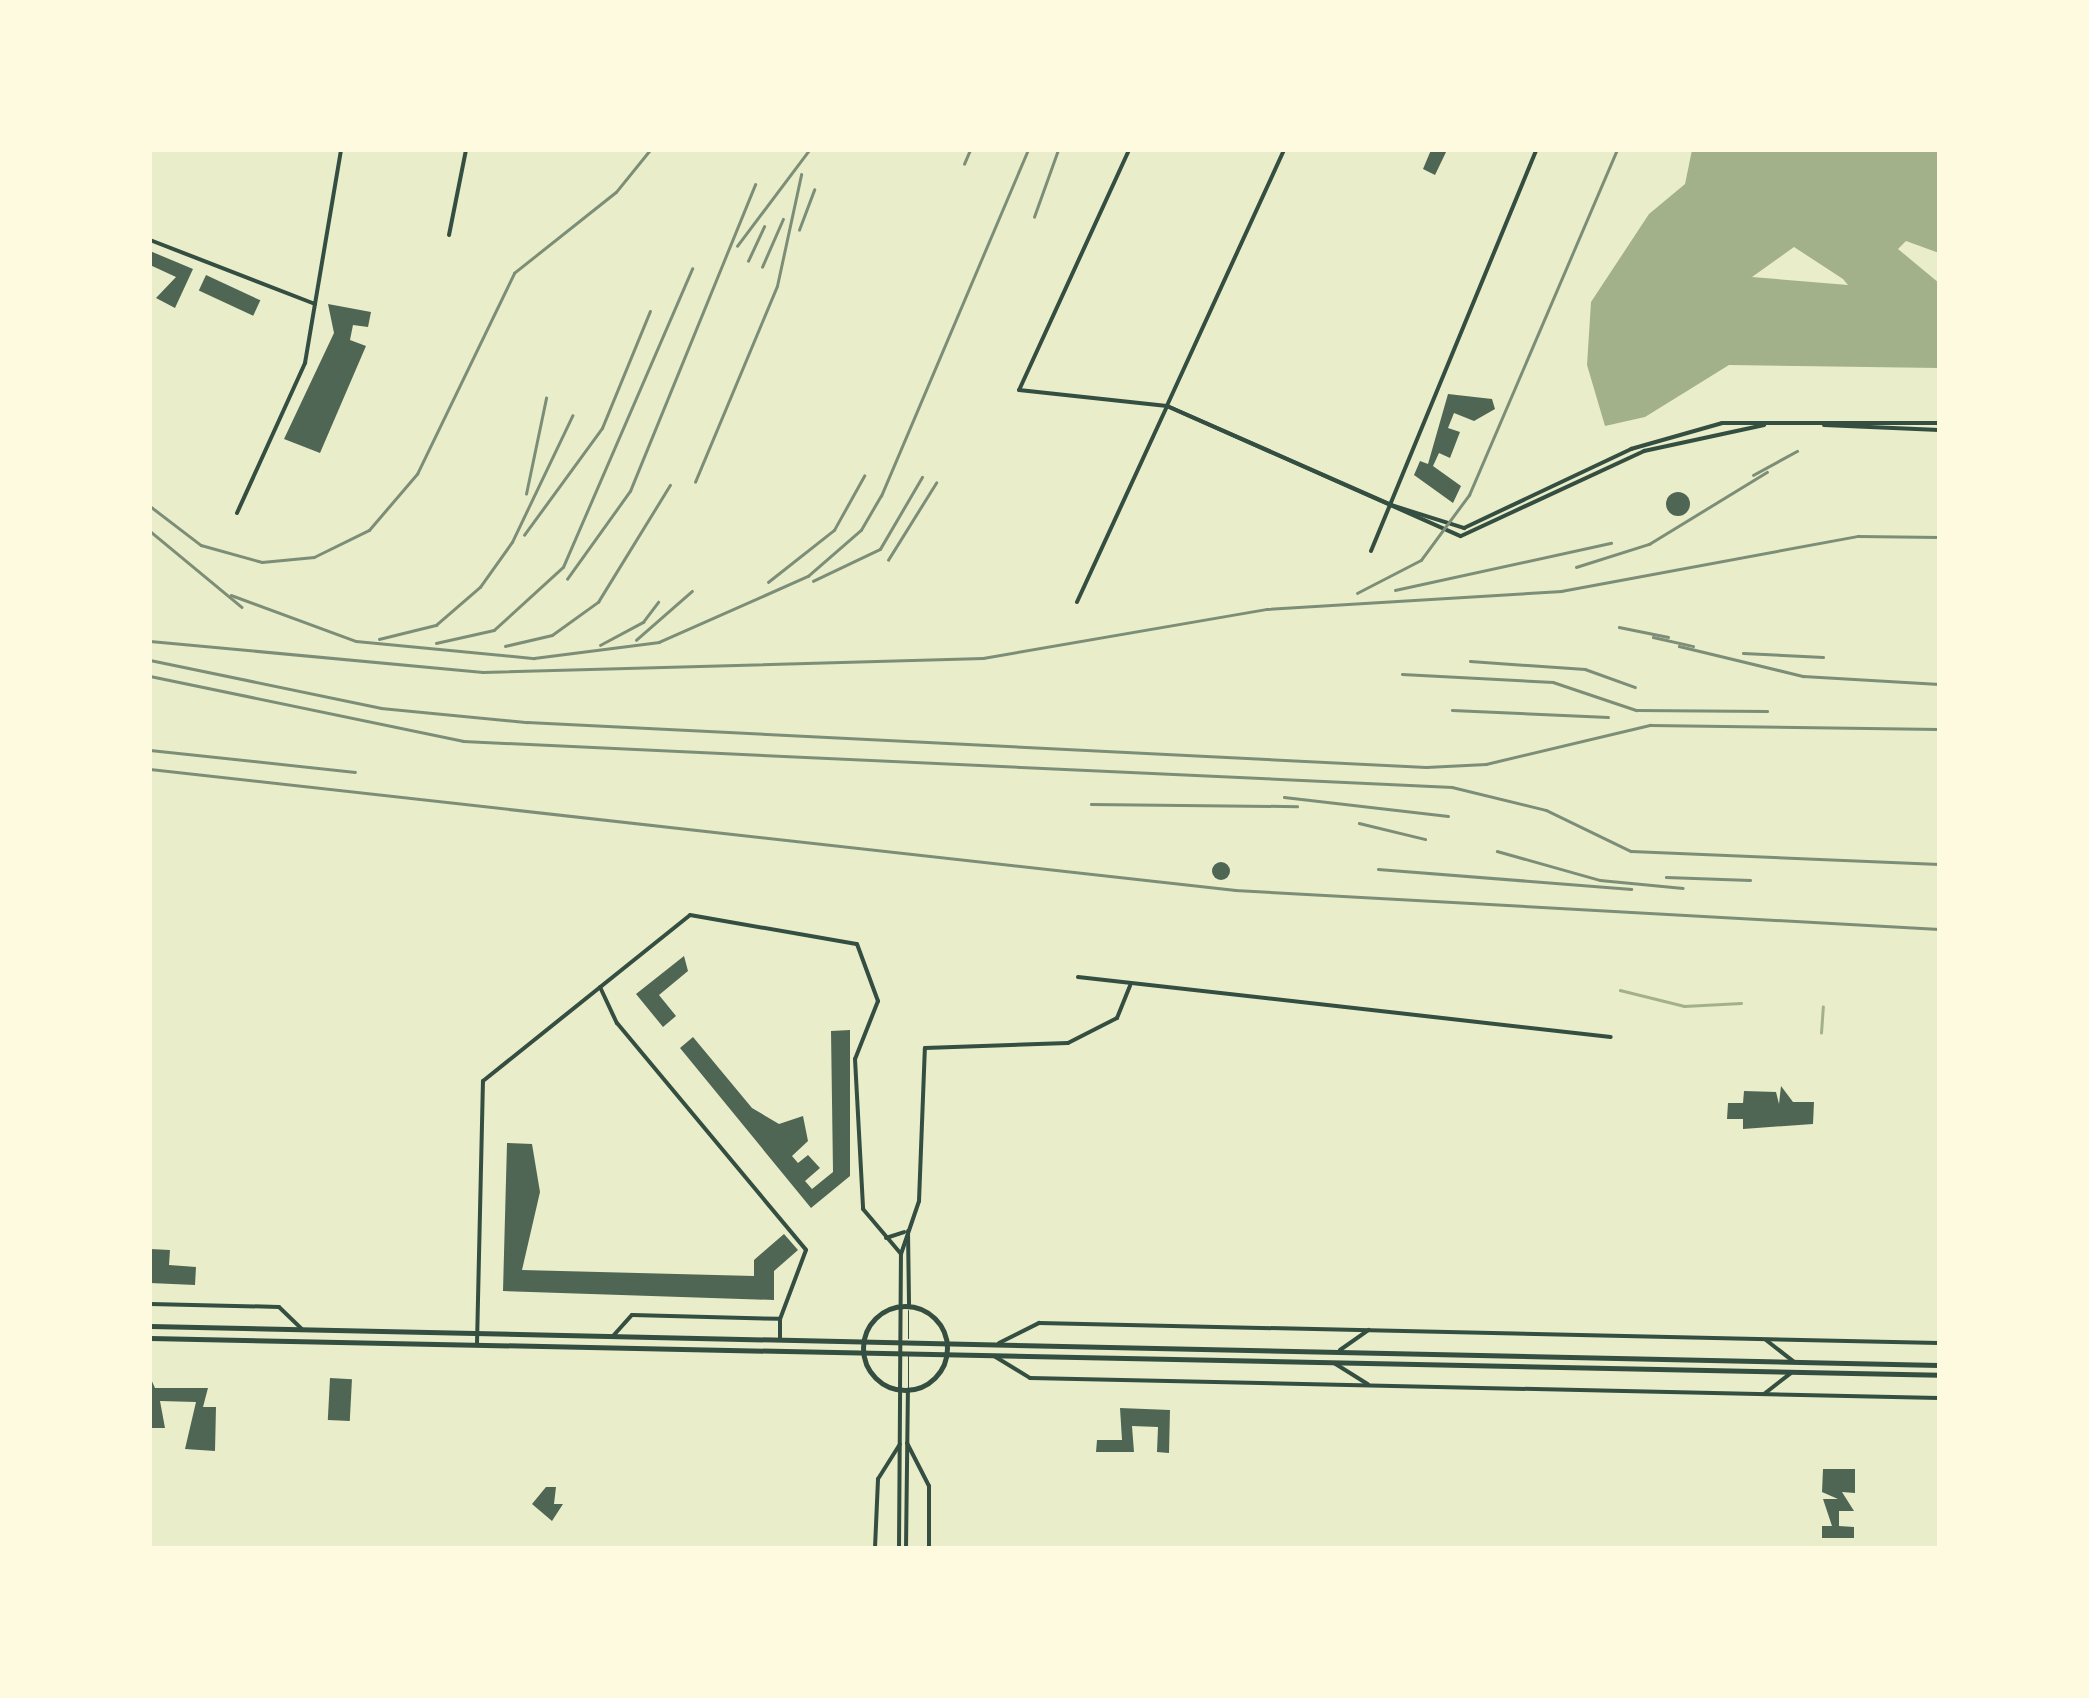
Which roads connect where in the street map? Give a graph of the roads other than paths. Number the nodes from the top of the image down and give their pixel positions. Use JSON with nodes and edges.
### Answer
{"nodes":[{"id":1,"x":341,"y":150,"type":"edge"},
{"id":2,"x":466,"y":150,"type":"edge"},
{"id":3,"x":1129,"y":150,"type":"edge"},
{"id":4,"x":1284,"y":150,"type":"edge"},
{"id":5,"x":1536,"y":150,"type":"edge"},
{"id":6,"x":449,"y":236,"type":"dead end"},
{"id":7,"x":150,"y":240,"type":"edge"},
{"id":8,"x":315,"y":304,"type":"junction"},
{"id":9,"x":1167,"y":406,"type":"junction"},
{"id":10,"x":1939,"y":427,"type":"edge"},
{"id":11,"x":1389,"y":508,"type":"junction"},
{"id":12,"x":237,"y":513,"type":"dead end"},
{"id":13,"x":1372,"y":551,"type":"dead end"},
{"id":14,"x":1076,"y":602,"type":"dead end"},
{"id":15,"x":1078,"y":976,"type":"dead end"},
{"id":16,"x":1130,"y":985,"type":"junction"},
{"id":17,"x":600,"y":986,"type":"junction"},
{"id":18,"x":1611,"y":1037,"type":"dead end"},
{"id":19,"x":906,"y":1230,"type":"junction"},
{"id":20,"x":886,"y":1238,"type":"junction"},
{"id":21,"x":901,"y":1254,"type":"junction"},
{"id":22,"x":150,"y":1304,"type":"edge"},
{"id":23,"x":905,"y":1306,"type":"junction"},
{"id":24,"x":780,"y":1319,"type":"junction"},
{"id":25,"x":150,"y":1326,"type":"edge"},
{"id":26,"x":302,"y":1330,"type":"junction"},
{"id":27,"x":1369,"y":1330,"type":"junction"},
{"id":28,"x":477,"y":1334,"type":"junction"},
{"id":29,"x":613,"y":1336,"type":"junction"},
{"id":30,"x":150,"y":1338,"type":"edge"},
{"id":31,"x":1764,"y":1338,"type":"junction"},
{"id":32,"x":780,"y":1340,"type":"junction"},
{"id":33,"x":864,"y":1342,"type":"junction"},
{"id":34,"x":904,"y":1343,"type":"junction"},
{"id":35,"x":1939,"y":1343,"type":"edge"},
{"id":36,"x":477,"y":1344,"type":"junction"},
{"id":37,"x":947,"y":1344,"type":"junction"},
{"id":38,"x":996,"y":1344,"type":"junction"},
{"id":39,"x":1280,"y":1351,"type":"junction"},
{"id":40,"x":1336,"y":1352,"type":"junction"},
{"id":41,"x":863,"y":1353,"type":"junction"},
{"id":42,"x":904,"y":1354,"type":"junction"},
{"id":43,"x":947,"y":1354,"type":"junction"},
{"id":44,"x":994,"y":1356,"type":"junction"},
{"id":45,"x":1280,"y":1361,"type":"junction"},
{"id":46,"x":1334,"y":1362,"type":"junction"},
{"id":47,"x":1794,"y":1362,"type":"junction"},
{"id":48,"x":1852,"y":1363,"type":"junction"},
{"id":49,"x":1939,"y":1365,"type":"edge"},
{"id":50,"x":1792,"y":1372,"type":"junction"},
{"id":51,"x":1852,"y":1374,"type":"junction"},
{"id":52,"x":1939,"y":1375,"type":"edge"},
{"id":53,"x":1371,"y":1386,"type":"junction"},
{"id":54,"x":900,"y":1391,"type":"junction"},
{"id":55,"x":908,"y":1392,"type":"junction"},
{"id":56,"x":1764,"y":1394,"type":"junction"},
{"id":57,"x":1939,"y":1398,"type":"edge"},
{"id":58,"x":907,"y":1442,"type":"junction"},
{"id":59,"x":900,"y":1444,"type":"junction"},
{"id":60,"x":875,"y":1548,"type":"edge"},
{"id":61,"x":902,"y":1548,"type":"edge"},
{"id":62,"x":928,"y":1548,"type":"edge"}],
"edges":[{"from":1,"to":8,"type":"street"},
{"from":2,"to":6,"type":"street"},
{"from":3,"to":9,"type":"street"},
{"from":4,"to":9,"type":"street"},
{"from":5,"to":11,"type":"street"},
{"from":7,"to":8,"type":"street"},
{"from":8,"to":12,"type":"street"},
{"from":9,"to":11,"type":"street"},
{"from":9,"to":14,"type":"street"},
{"from":10,"to":11,"type":"street"},
{"from":11,"to":13,"type":"street"},
{"from":15,"to":16,"type":"street"},
{"from":16,"to":18,"type":"street"},
{"from":16,"to":19,"type":"street"},
{"from":17,"to":20,"type":"street"},
{"from":17,"to":24,"type":"street"},
{"from":17,"to":28,"type":"street"},
{"from":19,"to":20,"type":"street"},
{"from":19,"to":21,"type":"street"},
{"from":19,"to":23,"type":"street"},
{"from":20,"to":21,"type":"street"},
{"from":21,"to":23,"type":"street"},
{"from":22,"to":26,"type":"street"},
{"from":23,"to":33,"type":"main road"},
{"from":23,"to":34,"type":"street"},
{"from":23,"to":37,"type":"main road"},
{"from":24,"to":29,"type":"street"},
{"from":24,"to":32,"type":"street"},
{"from":25,"to":26,"type":"main road"},
{"from":26,"to":28,"type":"main road"},
{"from":27,"to":31,"type":"street"},
{"from":27,"to":38,"type":"street"},
{"from":27,"to":40,"type":"street"},
{"from":28,"to":29,"type":"main road"},
{"from":28,"to":36,"type":"street"},
{"from":29,"to":32,"type":"main road"},
{"from":30,"to":36,"type":"main road"},
{"from":31,"to":35,"type":"street"},
{"from":31,"to":47,"type":"street"},
{"from":32,"to":33,"type":"main road"},
{"from":33,"to":34,"type":"main road"},
{"from":33,"to":41,"type":"main road"},
{"from":34,"to":37,"type":"main road"},
{"from":34,"to":42,"type":"street"},
{"from":36,"to":41,"type":"main road"},
{"from":37,"to":38,"type":"main road"},
{"from":37,"to":43,"type":"main road"},
{"from":38,"to":39,"type":"main road"},
{"from":39,"to":40,"type":"main road"},
{"from":39,"to":45,"type":"main road"},
{"from":40,"to":47,"type":"main road"},
{"from":41,"to":42,"type":"main road"},
{"from":41,"to":54,"type":"main road"},
{"from":42,"to":43,"type":"main road"},
{"from":42,"to":54,"type":"street"},
{"from":42,"to":55,"type":"lane"},
{"from":43,"to":44,"type":"main road"},
{"from":43,"to":55,"type":"main road"},
{"from":44,"to":45,"type":"main road"},
{"from":44,"to":53,"type":"street"},
{"from":45,"to":46,"type":"main road"},
{"from":46,"to":50,"type":"main road"},
{"from":46,"to":53,"type":"street"},
{"from":47,"to":48,"type":"main road"},
{"from":48,"to":49,"type":"main road"},
{"from":48,"to":51,"type":"main road"},
{"from":50,"to":51,"type":"main road"},
{"from":50,"to":56,"type":"street"},
{"from":51,"to":52,"type":"main road"},
{"from":53,"to":56,"type":"street"},
{"from":54,"to":55,"type":"main road"},
{"from":54,"to":59,"type":"street"},
{"from":55,"to":58,"type":"street"},
{"from":56,"to":57,"type":"street"},
{"from":58,"to":61,"type":"street"},
{"from":58,"to":62,"type":"street"},
{"from":59,"to":60,"type":"street"},
{"from":59,"to":61,"type":"street"}]}
